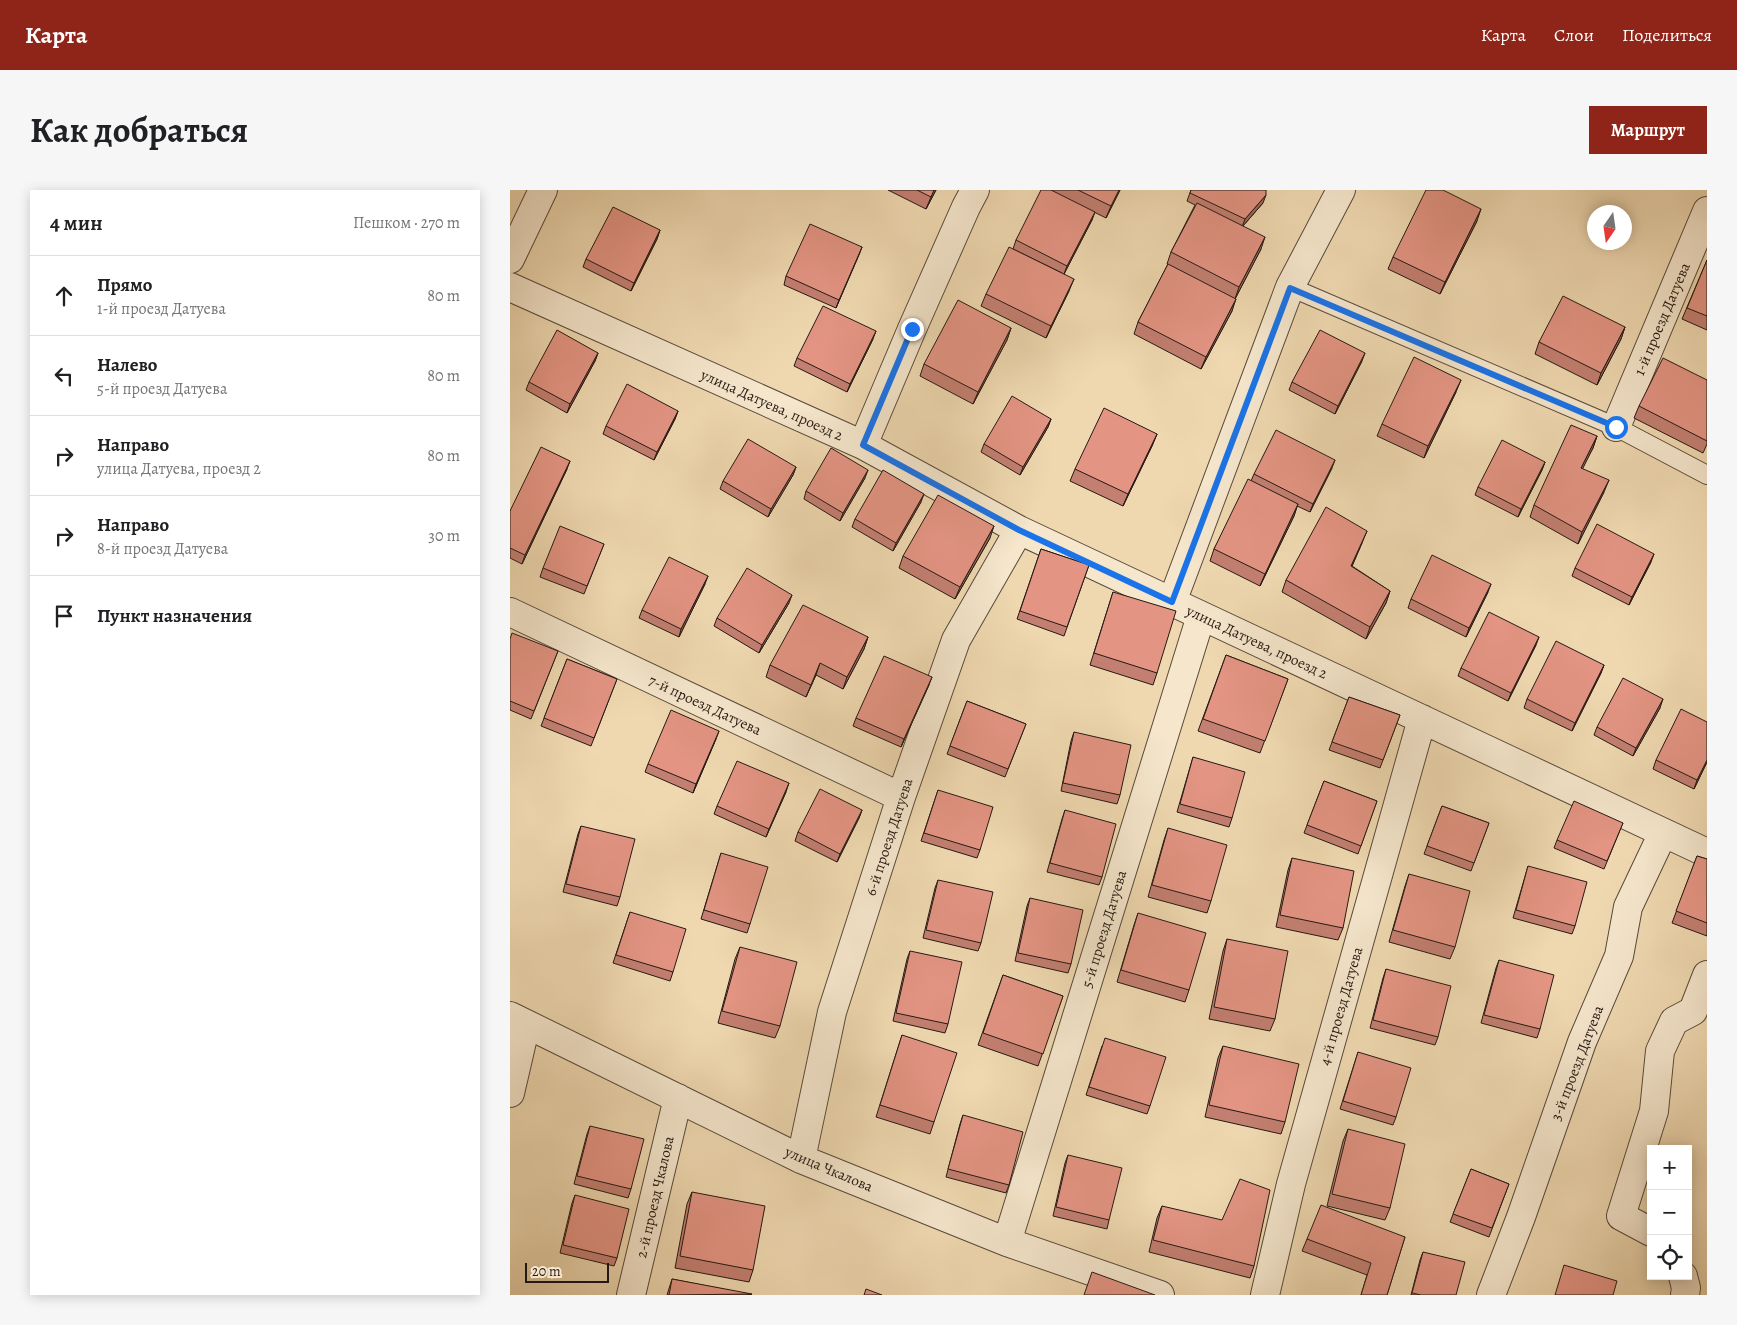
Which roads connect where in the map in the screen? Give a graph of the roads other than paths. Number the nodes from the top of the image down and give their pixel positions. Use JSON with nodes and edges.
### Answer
{"nodes":[{"id":1,"x":543,"y":190,"type":"edge"},
{"id":2,"x":976,"y":190,"type":"edge"},
{"id":3,"x":1341,"y":190,"type":"edge"},
{"id":4,"x":1707,"y":211,"type":"edge"},
{"id":5,"x":510,"y":258,"type":"edge"},
{"id":6,"x":510,"y":287,"type":"edge"},
{"id":7,"x":1290,"y":288,"type":"junction"},
{"id":8,"x":1616,"y":427,"type":"junction"},
{"id":9,"x":863,"y":445,"type":"junction"},
{"id":10,"x":1707,"y":475,"type":"edge"},
{"id":11,"x":1019,"y":530,"type":"junction"},
{"id":12,"x":1172,"y":602,"type":"junction"},
{"id":13,"x":510,"y":612,"type":"edge"},
{"id":14,"x":1201,"y":616,"type":"junction"},
{"id":15,"x":1422,"y":719,"type":"junction"},
{"id":16,"x":901,"y":797,"type":"junction"},
{"id":17,"x":1663,"y":832,"type":"junction"},
{"id":18,"x":1707,"y":853,"type":"edge"},
{"id":19,"x":1707,"y":975,"type":"edge"},
{"id":20,"x":518,"y":1020,"type":"edge"},
{"id":21,"x":510,"y":1093,"type":"edge"},
{"id":22,"x":678,"y":1098,"type":"junction"},
{"id":23,"x":801,"y":1159,"type":"junction"},
{"id":24,"x":1647,"y":1230,"type":"edge"},
{"id":25,"x":1007,"y":1242,"type":"junction"},
{"id":26,"x":1684,"y":1280,"type":"edge"},
{"id":27,"x":631,"y":1295,"type":"edge"},
{"id":28,"x":1160,"y":1295,"type":"edge"},
{"id":29,"x":1264,"y":1295,"type":"edge"},
{"id":30,"x":1491,"y":1295,"type":"edge"},
{"id":31,"x":1685,"y":1295,"type":"edge"}],
"edges":[{"from":1,"to":5,"type":"street"},
{"from":2,"to":9,"type":"street"},
{"from":3,"to":7,"type":"street"},
{"from":4,"to":8,"type":"street","name":"1-й проезд Датуева"},
{"from":6,"to":9,"type":"street","name":"улица Датуева, проезд 2"},
{"from":7,"to":8,"type":"lane"},
{"from":7,"to":12,"type":"street"},
{"from":8,"to":10,"type":"lane"},
{"from":9,"to":11,"type":"street","name":"улица Датуева, проезд 2"},
{"from":11,"to":12,"type":"street","name":"улица Датуева, проезд 2"},
{"from":11,"to":16,"type":"street","name":"6-й проезд Датуева"},
{"from":12,"to":14,"type":"street","name":"улица Датуева, проезд 2"},
{"from":13,"to":16,"type":"street","name":"7-й проезд Датуева"},
{"from":14,"to":15,"type":"street","name":"улица Датуева, проезд 2"},
{"from":14,"to":25,"type":"street","name":"5-й проезд Датуева"},
{"from":15,"to":17,"type":"street","name":"улица Датуева, проезд 2"},
{"from":15,"to":29,"type":"street","name":"4-й проезд Датуева"},
{"from":16,"to":23,"type":"street","name":"6-й проезд Датуева"},
{"from":17,"to":18,"type":"street","name":"улица Датуева, проезд 2"},
{"from":17,"to":30,"type":"street","name":"3-й проезд Датуева"},
{"from":19,"to":24,"type":"street"},
{"from":20,"to":21,"type":"street"},
{"from":20,"to":22,"type":"street","name":"улица Чкалова"},
{"from":22,"to":23,"type":"street","name":"улица Чкалова"},
{"from":22,"to":27,"type":"street","name":"2-й проезд Чкалова"},
{"from":23,"to":25,"type":"street","name":"улица Чкалова"},
{"from":25,"to":28,"type":"street","name":"улица Чкалова"},
{"from":26,"to":31,"type":"street"}]}
